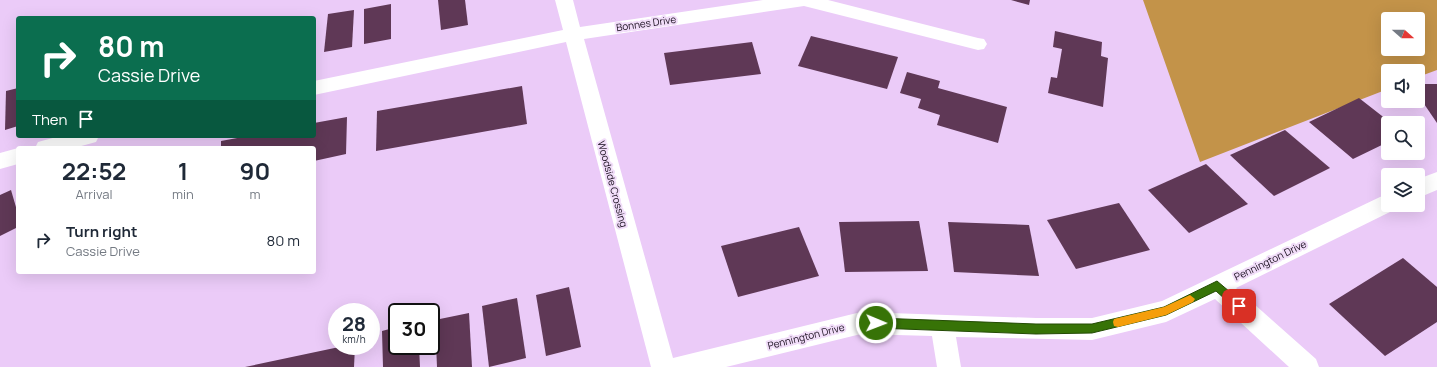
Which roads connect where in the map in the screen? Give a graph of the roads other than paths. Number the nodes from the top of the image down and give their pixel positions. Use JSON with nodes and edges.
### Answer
{"nodes":[{"id":1,"x":564,"y":0,"type":"edge"},
{"id":2,"x":573,"y":34,"type":"junction"},
{"id":3,"x":978,"y":44,"type":"dead end"},
{"id":4,"x":316,"y":88,"type":"edge"},
{"id":5,"x":82,"y":138,"type":"edge"},
{"id":6,"x":52,"y":146,"type":"edge"},
{"id":7,"x":16,"y":157,"type":"edge"},
{"id":8,"x":0,"y":161,"type":"edge"},
{"id":9,"x":1437,"y":180,"type":"edge"},
{"id":10,"x":1425,"y":186,"type":"edge"},
{"id":11,"x":1381,"y":206,"type":"edge"},
{"id":12,"x":1217,"y":286,"type":"junction"},
{"id":13,"x":942,"y":325,"type":"junction"},
{"id":14,"x":663,"y":367,"type":"edge"},
{"id":15,"x":679,"y":367,"type":"edge"},
{"id":16,"x":950,"y":367,"type":"edge"},
{"id":17,"x":1307,"y":367,"type":"edge"}],
"edges":[{"from":1,"to":2,"type":"street","name":"Woodside Crossing"},
{"from":2,"to":3,"type":"street","name":"Bonnes Drive"},
{"from":2,"to":4,"type":"street","name":"Bonnes Drive"},
{"from":2,"to":14,"type":"street","name":"Woodside Crossing"},
{"from":5,"to":6,"type":"street"},
{"from":7,"to":8,"type":"street"},
{"from":9,"to":10,"type":"street"},
{"from":11,"to":12,"type":"street","name":"Pennington Drive"},
{"from":12,"to":13,"type":"street","name":"Pennington Drive"},
{"from":12,"to":17,"type":"street"},
{"from":13,"to":15,"type":"street","name":"Pennington Drive"},
{"from":13,"to":16,"type":"street"}]}
